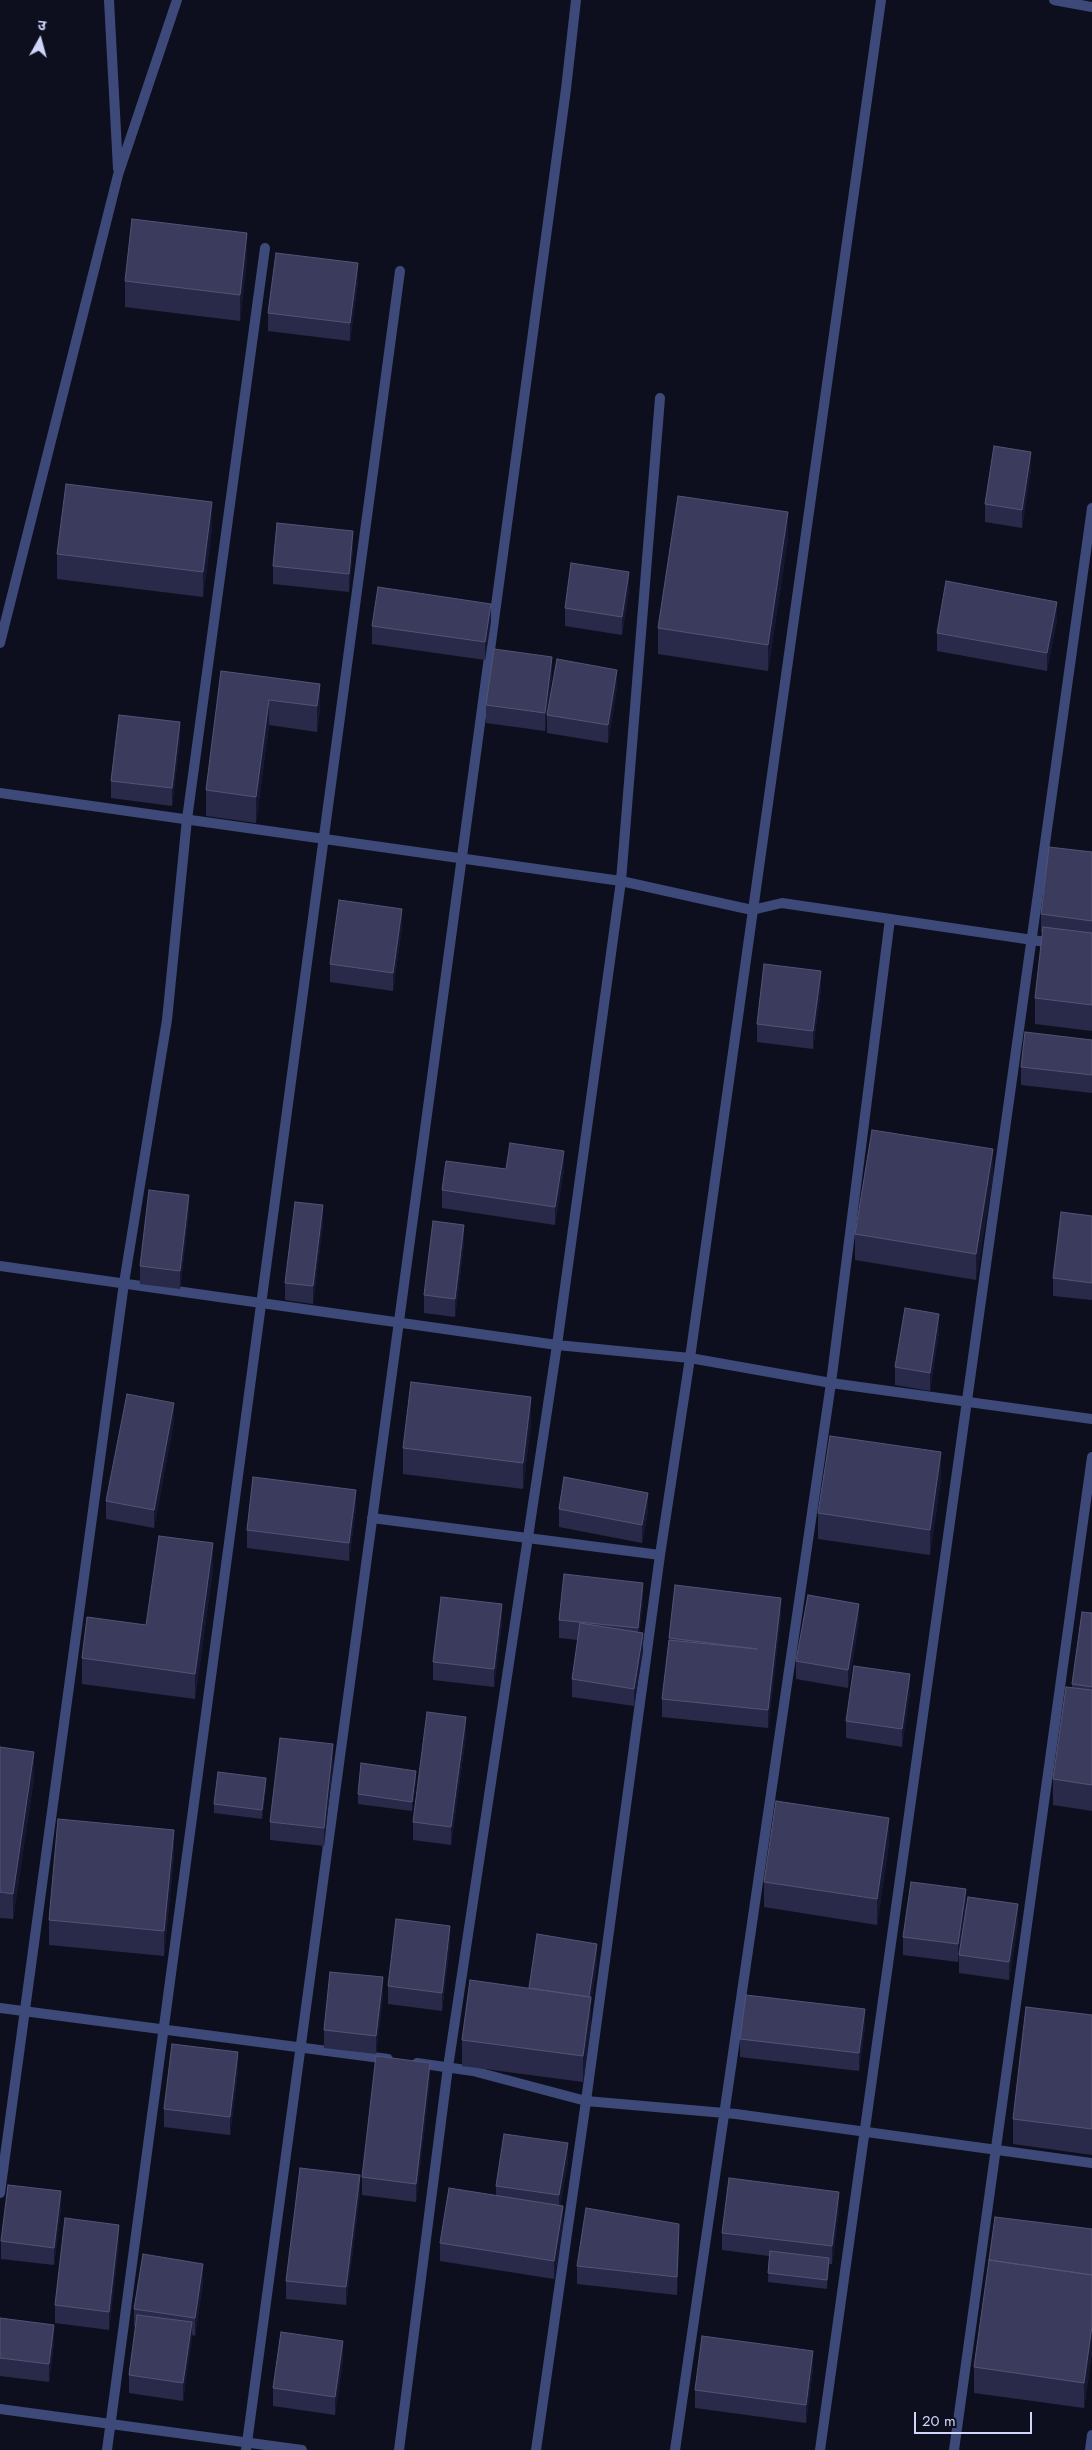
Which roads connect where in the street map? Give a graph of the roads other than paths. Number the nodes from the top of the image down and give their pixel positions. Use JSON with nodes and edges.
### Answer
{"nodes":[{"id":1,"x":110,"y":0,"type":"edge"},
{"id":2,"x":177,"y":0,"type":"edge"},
{"id":3,"x":576,"y":0,"type":"edge"},
{"id":4,"x":881,"y":0,"type":"edge"},
{"id":5,"x":1054,"y":0,"type":"edge"},
{"id":6,"x":1092,"y":7,"type":"edge"},
{"id":7,"x":118,"y":175,"type":"junction"},
{"id":8,"x":265,"y":248,"type":"dead end"},
{"id":9,"x":400,"y":271,"type":"dead end"},
{"id":10,"x":660,"y":398,"type":"dead end"},
{"id":11,"x":1092,"y":508,"type":"edge"},
{"id":12,"x":0,"y":643,"type":"edge"},
{"id":13,"x":0,"y":793,"type":"edge"},
{"id":14,"x":187,"y":819,"type":"junction"},
{"id":15,"x":324,"y":838,"type":"junction"},
{"id":16,"x":463,"y":858,"type":"junction"},
{"id":17,"x":621,"y":881,"type":"junction"},
{"id":18,"x":752,"y":910,"type":"junction"},
{"id":19,"x":890,"y":919,"type":"junction"},
{"id":20,"x":1031,"y":940,"type":"junction"},
{"id":21,"x":1066,"y":945,"type":"edge"},
{"id":22,"x":0,"y":1266,"type":"edge"},
{"id":23,"x":124,"y":1283,"type":"junction"},
{"id":24,"x":261,"y":1303,"type":"junction"},
{"id":25,"x":400,"y":1322,"type":"junction"},
{"id":26,"x":557,"y":1345,"type":"junction"},
{"id":27,"x":690,"y":1358,"type":"junction"},
{"id":28,"x":831,"y":1383,"type":"junction"},
{"id":29,"x":967,"y":1402,"type":"junction"},
{"id":30,"x":1092,"y":1419,"type":"edge"},
{"id":31,"x":1092,"y":1457,"type":"edge"},
{"id":32,"x":372,"y":1518,"type":"junction"},
{"id":33,"x":528,"y":1538,"type":"junction"},
{"id":34,"x":660,"y":1555,"type":"junction"},
{"id":35,"x":0,"y":2008,"type":"edge"},
{"id":36,"x":25,"y":2011,"type":"junction"},
{"id":37,"x":164,"y":2028,"type":"junction"},
{"id":38,"x":301,"y":2047,"type":"junction"},
{"id":39,"x":448,"y":2067,"type":"junction"},
{"id":40,"x":586,"y":2101,"type":"junction"},
{"id":41,"x":722,"y":2112,"type":"junction"},
{"id":42,"x":865,"y":2132,"type":"junction"},
{"id":43,"x":996,"y":2150,"type":"junction"},
{"id":44,"x":1092,"y":2163,"type":"edge"},
{"id":45,"x":0,"y":2193,"type":"edge"},
{"id":46,"x":0,"y":2409,"type":"edge"},
{"id":47,"x":110,"y":2424,"type":"junction"},
{"id":48,"x":1092,"y":2436,"type":"edge"},
{"id":49,"x":247,"y":2446,"type":"edge"},
{"id":50,"x":107,"y":2450,"type":"edge"},
{"id":51,"x":302,"y":2450,"type":"edge"},
{"id":52,"x":399,"y":2450,"type":"edge"},
{"id":53,"x":536,"y":2450,"type":"edge"},
{"id":54,"x":674,"y":2450,"type":"edge"},
{"id":55,"x":820,"y":2450,"type":"edge"},
{"id":56,"x":954,"y":2450,"type":"edge"},
{"id":57,"x":1090,"y":2450,"type":"edge"}],
"edges":[{"from":1,"to":7,"type":"street"},
{"from":2,"to":7,"type":"street"},
{"from":3,"to":16,"type":"street"},
{"from":4,"to":18,"type":"street"},
{"from":5,"to":6,"type":"street"},
{"from":7,"to":12,"type":"street"},
{"from":8,"to":14,"type":"street"},
{"from":9,"to":15,"type":"street"},
{"from":10,"to":17,"type":"street"},
{"from":11,"to":20,"type":"street"},
{"from":13,"to":14,"type":"street"},
{"from":14,"to":15,"type":"street"},
{"from":14,"to":23,"type":"street"},
{"from":15,"to":16,"type":"street"},
{"from":15,"to":24,"type":"street"},
{"from":16,"to":17,"type":"street"},
{"from":16,"to":25,"type":"street"},
{"from":17,"to":18,"type":"street"},
{"from":17,"to":26,"type":"street"},
{"from":18,"to":19,"type":"street"},
{"from":18,"to":27,"type":"street"},
{"from":19,"to":20,"type":"street"},
{"from":19,"to":28,"type":"street"},
{"from":20,"to":21,"type":"street"},
{"from":20,"to":29,"type":"street"},
{"from":22,"to":23,"type":"street"},
{"from":23,"to":24,"type":"street"},
{"from":23,"to":36,"type":"street"},
{"from":24,"to":25,"type":"street"},
{"from":24,"to":37,"type":"street"},
{"from":25,"to":26,"type":"street"},
{"from":25,"to":32,"type":"street"},
{"from":26,"to":27,"type":"street"},
{"from":26,"to":33,"type":"street"},
{"from":27,"to":28,"type":"street"},
{"from":27,"to":34,"type":"street"},
{"from":28,"to":29,"type":"street"},
{"from":28,"to":41,"type":"street"},
{"from":29,"to":30,"type":"street"},
{"from":29,"to":42,"type":"street"},
{"from":31,"to":43,"type":"street"},
{"from":32,"to":33,"type":"street"},
{"from":32,"to":38,"type":"street"},
{"from":33,"to":34,"type":"street"},
{"from":33,"to":39,"type":"street"},
{"from":34,"to":40,"type":"street"},
{"from":35,"to":36,"type":"street"},
{"from":36,"to":37,"type":"street"},
{"from":36,"to":45,"type":"street"},
{"from":37,"to":38,"type":"street"},
{"from":37,"to":47,"type":"street"},
{"from":38,"to":39,"type":"street"},
{"from":38,"to":49,"type":"street"},
{"from":39,"to":40,"type":"street"},
{"from":39,"to":52,"type":"street"},
{"from":40,"to":41,"type":"street"},
{"from":40,"to":53,"type":"street"},
{"from":41,"to":42,"type":"street"},
{"from":41,"to":54,"type":"street"},
{"from":42,"to":43,"type":"street"},
{"from":42,"to":55,"type":"street"},
{"from":43,"to":44,"type":"street"},
{"from":43,"to":56,"type":"street"},
{"from":46,"to":47,"type":"street"},
{"from":47,"to":49,"type":"street"},
{"from":47,"to":50,"type":"street"},
{"from":48,"to":57,"type":"street"},
{"from":49,"to":51,"type":"street"}]}
